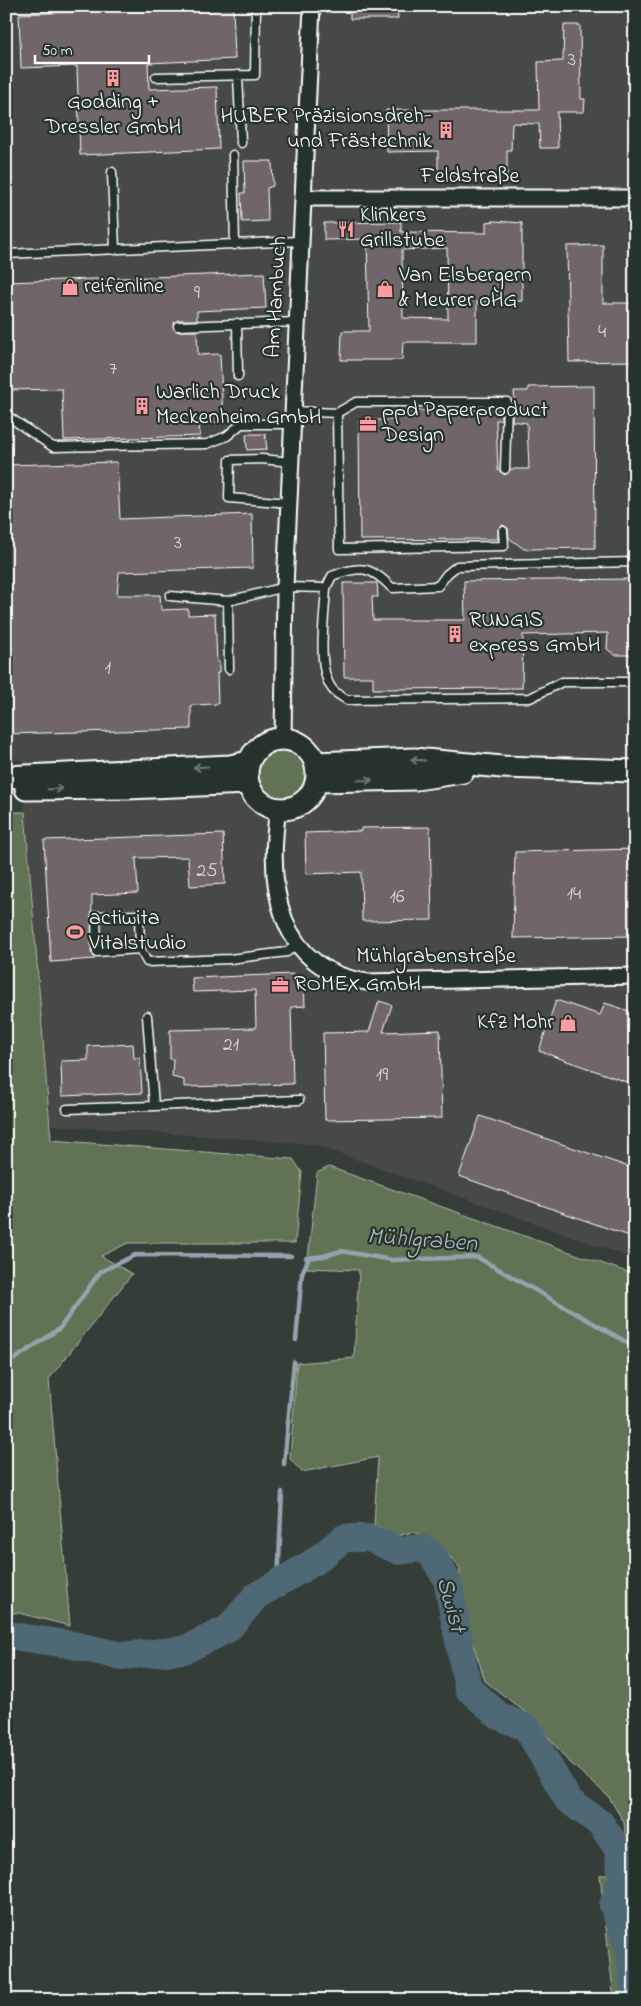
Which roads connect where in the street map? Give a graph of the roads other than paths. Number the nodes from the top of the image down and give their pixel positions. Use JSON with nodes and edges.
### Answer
{"nodes":[{"id":1,"x":256,"y":6,"type":"edge"},
{"id":2,"x":312,"y":6,"type":"edge"},
{"id":3,"x":238,"y":75,"type":"junction"},
{"id":4,"x":156,"y":77,"type":"dead end"},
{"id":5,"x":241,"y":143,"type":"dead end"},
{"id":6,"x":233,"y":155,"type":"dead end"},
{"id":7,"x":112,"y":172,"type":"dead end"},
{"id":8,"x":304,"y":198,"type":"junction"},
{"id":9,"x":635,"y":198,"type":"edge"},
{"id":10,"x":300,"y":241,"type":"junction"},
{"id":11,"x":235,"y":245,"type":"junction"},
{"id":12,"x":115,"y":250,"type":"junction"},
{"id":13,"x":6,"y":254,"type":"edge"},
{"id":14,"x":298,"y":322,"type":"junction"},
{"id":15,"x":237,"y":323,"type":"junction"},
{"id":16,"x":178,"y":326,"type":"dead end"},
{"id":17,"x":238,"y":376,"type":"dead end"},
{"id":18,"x":337,"y":414,"type":"junction"},
{"id":19,"x":6,"y":415,"type":"edge"},
{"id":20,"x":293,"y":418,"type":"junction"},
{"id":21,"x":291,"y":462,"type":"junction"},
{"id":22,"x":505,"y":470,"type":"dead end"},
{"id":23,"x":289,"y":504,"type":"junction"},
{"id":24,"x":503,"y":531,"type":"dead end"},
{"id":25,"x":635,"y":562,"type":"edge"},
{"id":26,"x":284,"y":586,"type":"junction"},
{"id":27,"x":326,"y":588,"type":"junction"},
{"id":28,"x":170,"y":596,"type":"dead end"},
{"id":29,"x":228,"y":601,"type":"junction"},
{"id":30,"x":230,"y":669,"type":"dead end"},
{"id":31,"x":635,"y":682,"type":"edge"},
{"id":32,"x":283,"y":740,"type":"junction"},
{"id":33,"x":249,"y":762,"type":"junction"},
{"id":34,"x":635,"y":771,"type":"edge"},
{"id":35,"x":316,"y":772,"type":"junction"},
{"id":36,"x":6,"y":777,"type":"edge"},
{"id":37,"x":248,"y":783,"type":"junction"},
{"id":38,"x":6,"y":788,"type":"edge"},
{"id":39,"x":278,"y":809,"type":"junction"},
{"id":40,"x":297,"y":943,"type":"junction"},
{"id":41,"x":140,"y":949,"type":"junction"},
{"id":42,"x":635,"y":976,"type":"edge"},
{"id":43,"x":147,"y":1016,"type":"dead end"},
{"id":44,"x":299,"y":1100,"type":"dead end"},
{"id":45,"x":154,"y":1106,"type":"junction"},
{"id":46,"x":68,"y":1109,"type":"dead end"}],
"edges":[{"from":1,"to":3,"type":"lane"},
{"from":2,"to":8,"type":"street","name":"Am Hambuch"},
{"from":3,"to":4,"type":"lane"},
{"from":3,"to":5,"type":"lane"},
{"from":6,"to":11,"type":"lane"},
{"from":7,"to":12,"type":"lane"},
{"from":8,"to":9,"type":"street","name":"Feldstraße"},
{"from":8,"to":10,"type":"street","name":"Am Hambuch"},
{"from":10,"to":11,"type":"lane"},
{"from":10,"to":14,"type":"street","name":"Am Hambuch"},
{"from":11,"to":12,"type":"lane"},
{"from":12,"to":13,"type":"lane"},
{"from":14,"to":15,"type":"lane"},
{"from":14,"to":20,"type":"street","name":"Am Hambuch"},
{"from":15,"to":16,"type":"lane"},
{"from":15,"to":17,"type":"lane"},
{"from":18,"to":20,"type":"lane"},
{"from":18,"to":22,"type":"lane"},
{"from":18,"to":24,"type":"lane"},
{"from":19,"to":20,"type":"lane"},
{"from":20,"to":21,"type":"street","name":"Am Hambuch"},
{"from":21,"to":23,"type":"street","name":"Am Hambuch"},
{"from":21,"to":23,"type":"lane"},
{"from":23,"to":26,"type":"street","name":"Am Hambuch"},
{"from":25,"to":27,"type":"lane"},
{"from":26,"to":27,"type":"lane"},
{"from":26,"to":29,"type":"lane"},
{"from":26,"to":32,"type":"street","name":"Am Hambuch"},
{"from":27,"to":31,"type":"lane"},
{"from":28,"to":29,"type":"lane"},
{"from":29,"to":30,"type":"lane"},
{"from":32,"to":33,"type":"main road"},
{"from":32,"to":35,"type":"main road"},
{"from":33,"to":36,"type":"main road","one_way":true},
{"from":33,"to":37,"type":"main road"},
{"from":34,"to":35,"type":"main road"},
{"from":35,"to":39,"type":"main road"},
{"from":38,"to":37,"type":"main road","one_way":true},
{"from":37,"to":39,"type":"main road"},
{"from":39,"to":40,"type":"street","name":"Mühlgrabenstraße"},
{"from":40,"to":41,"type":"lane"},
{"from":40,"to":42,"type":"street","name":"Mühlgrabenstraße"},
{"from":41,"to":41,"type":"lane"},
{"from":43,"to":45,"type":"lane"},
{"from":44,"to":45,"type":"lane"},
{"from":45,"to":46,"type":"lane"}]}
